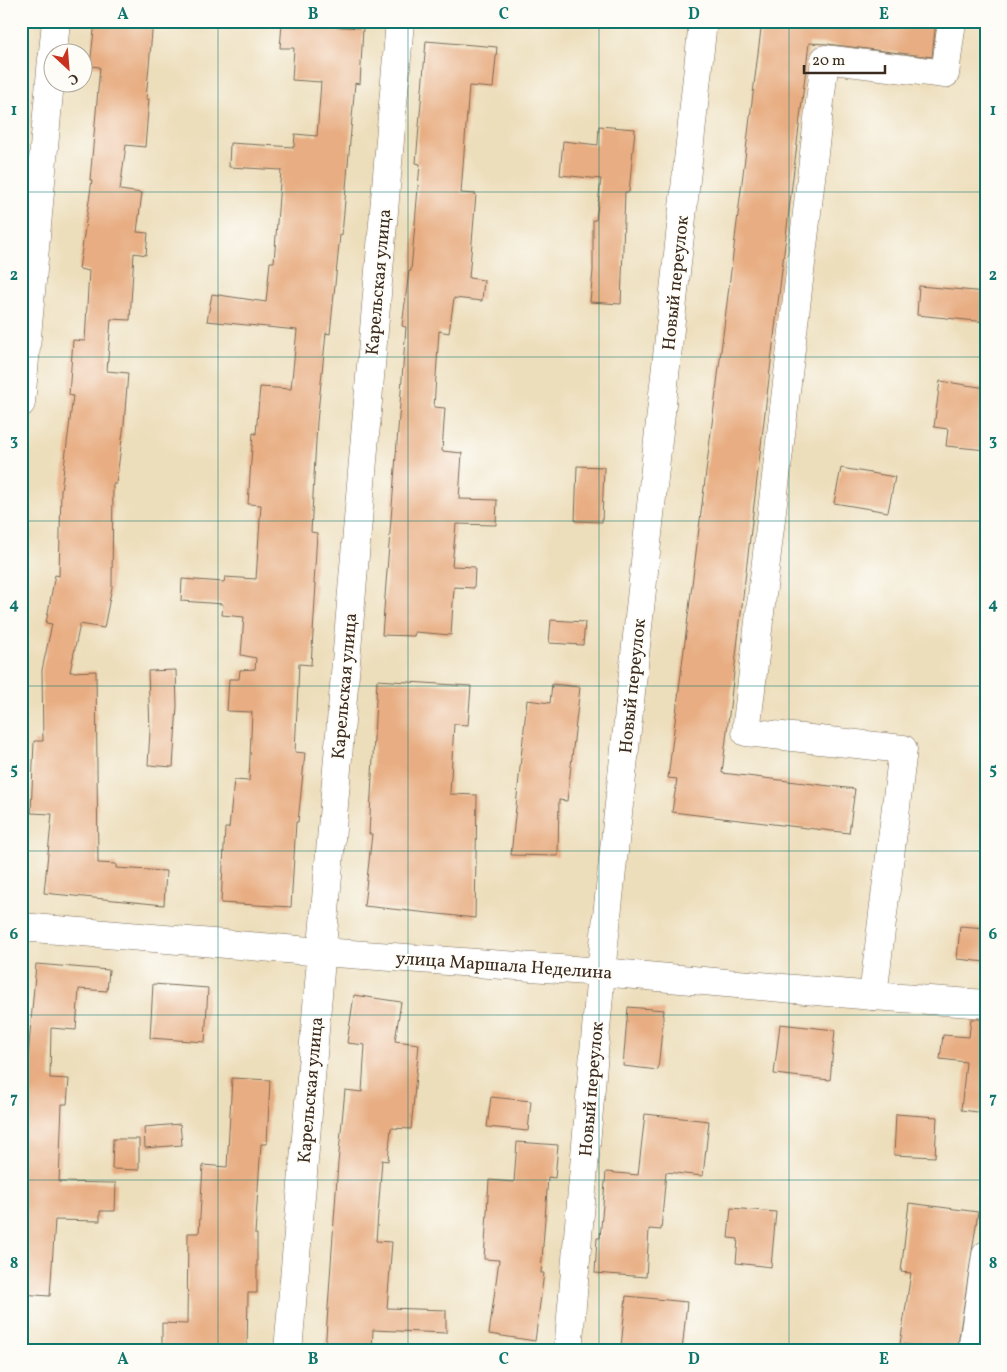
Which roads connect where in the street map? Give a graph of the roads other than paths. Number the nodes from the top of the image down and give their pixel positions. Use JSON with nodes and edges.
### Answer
{"nodes":[{"id":1,"x":56,"y":21,"type":"edge"},
{"id":2,"x":400,"y":21,"type":"edge"},
{"id":3,"x":703,"y":21,"type":"edge"},
{"id":4,"x":952,"y":21,"type":"edge"},
{"id":5,"x":54,"y":42,"type":"edge"},
{"id":6,"x":49,"y":92,"type":"edge"},
{"id":7,"x":21,"y":404,"type":"edge"},
{"id":8,"x":21,"y":927,"type":"edge"},
{"id":9,"x":322,"y":952,"type":"junction"},
{"id":10,"x":602,"y":972,"type":"junction"},
{"id":11,"x":873,"y":996,"type":"junction"},
{"id":12,"x":986,"y":1004,"type":"edge"},
{"id":13,"x":986,"y":1255,"type":"edge"},
{"id":14,"x":288,"y":1351,"type":"edge"},
{"id":15,"x":568,"y":1351,"type":"edge"},
{"id":16,"x":972,"y":1351,"type":"edge"}],
"edges":[{"from":1,"to":5,"type":"street"},
{"from":2,"to":9,"type":"street","name":"Карельская улица"},
{"from":3,"to":10,"type":"street","name":"Новый переулок"},
{"from":4,"to":11,"type":"street"},
{"from":6,"to":7,"type":"street"},
{"from":8,"to":9,"type":"street","name":"улица Маршала Неделина"},
{"from":9,"to":10,"type":"street","name":"улица Маршала Неделина"},
{"from":9,"to":14,"type":"street","name":"Карельская улица"},
{"from":10,"to":11,"type":"street","name":"улица Маршала Неделина"},
{"from":10,"to":15,"type":"street","name":"Новый переулок"},
{"from":11,"to":12,"type":"street","name":"улица Маршала Неделина"},
{"from":13,"to":16,"type":"street"}]}
